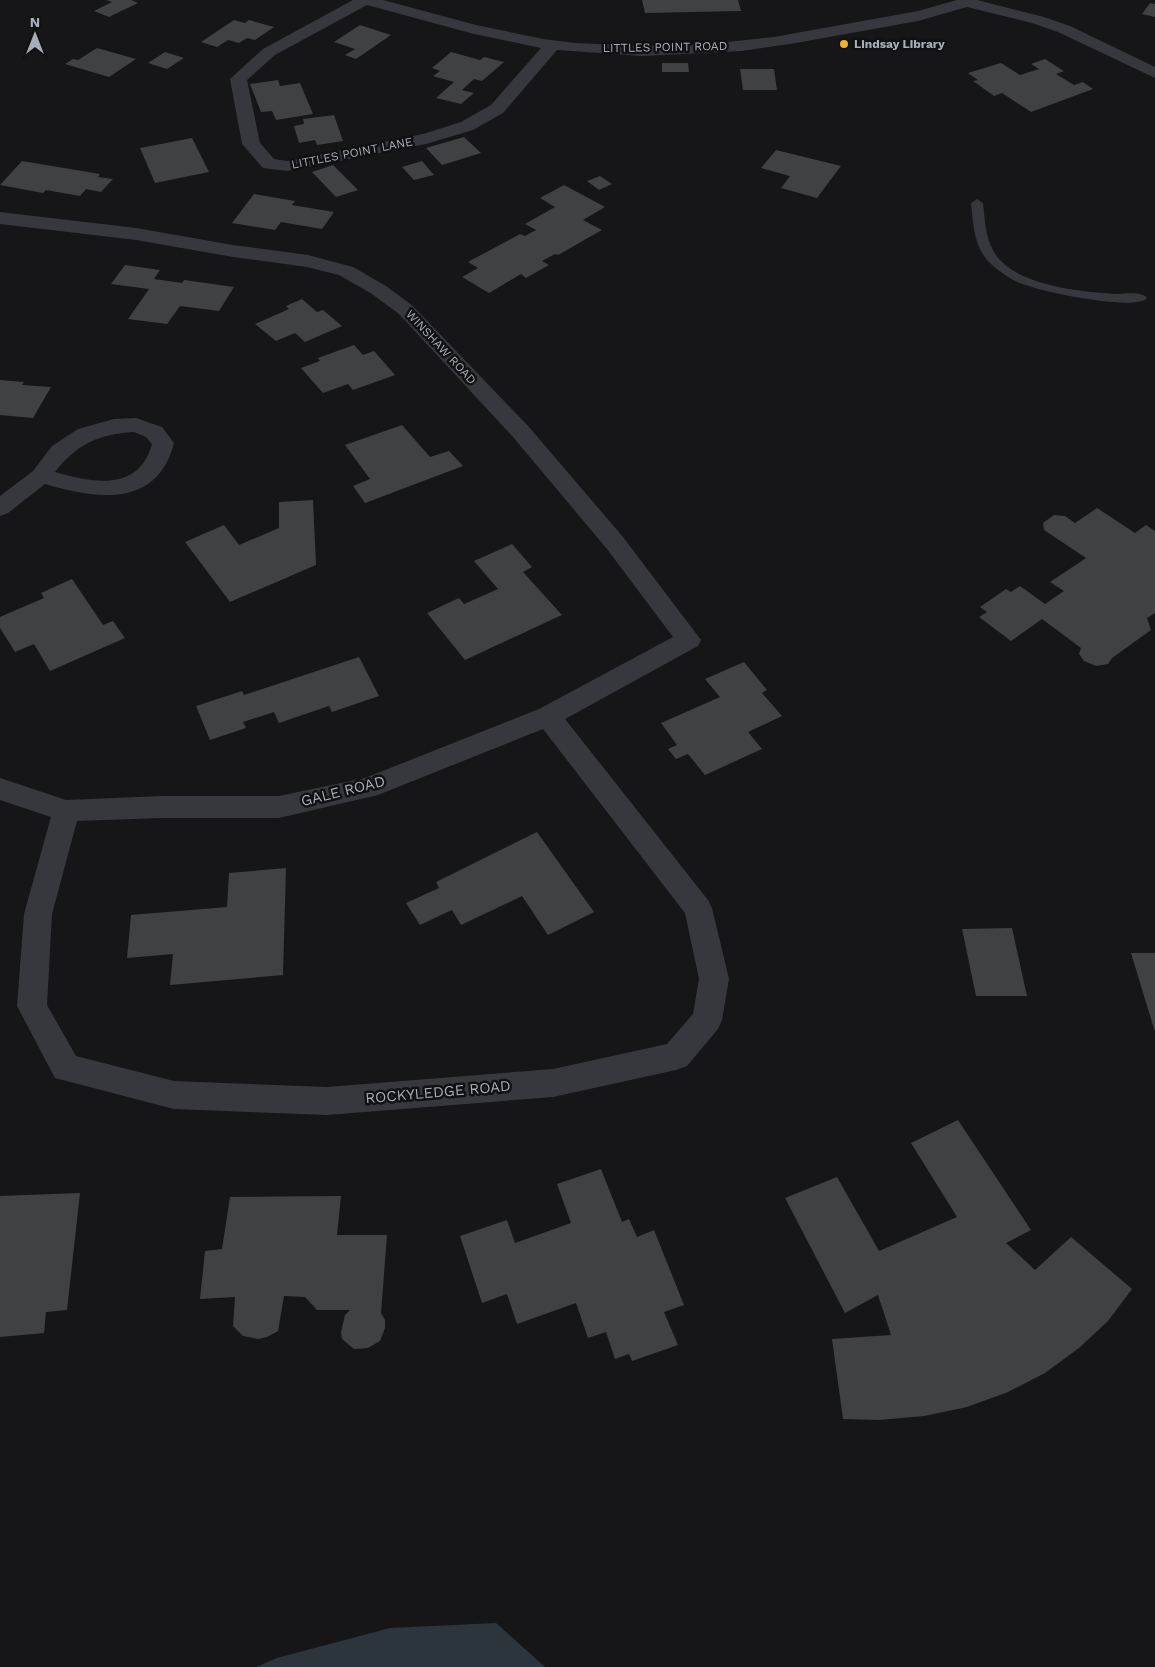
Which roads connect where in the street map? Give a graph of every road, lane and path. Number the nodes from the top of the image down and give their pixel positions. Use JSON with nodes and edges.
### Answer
{"nodes":[{"id":1,"x":365,"y":0,"type":"edge"},
{"id":2,"x":968,"y":1,"type":"edge"},
{"id":3,"x":553,"y":45,"type":"junction"},
{"id":4,"x":1155,"y":74,"type":"edge"},
{"id":5,"x":977,"y":203,"type":"dead end"},
{"id":6,"x":0,"y":218,"type":"edge"},
{"id":7,"x":1141,"y":298,"type":"dead end"},
{"id":8,"x":41,"y":476,"type":"junction"},
{"id":9,"x":0,"y":508,"type":"edge"},
{"id":10,"x":689,"y":640,"type":"joint"},
{"id":11,"x":548,"y":716,"type":"junction"},
{"id":12,"x":0,"y":789,"type":"edge"},
{"id":13,"x":66,"y":811,"type":"junction"}],
"edges":[{"from":1,"to":3,"type":"street","name":"LITTLES POINT ROAD"},
{"from":1,"to":3,"type":"street","name":"LITTLES POINT LANE"},
{"from":2,"to":3,"type":"street","name":"LITTLES POINT ROAD"},
{"from":2,"to":4,"type":"street","name":"LITTLES POINT ROAD"},
{"from":5,"to":7,"type":"lane"},
{"from":6,"to":10,"type":"street","name":"WINSHAW ROAD"},
{"from":8,"to":8,"type":"street"},
{"from":8,"to":9,"type":"street"},
{"from":10,"to":11,"type":"street","name":"GALE ROAD"},
{"from":11,"to":13,"type":"street","name":"GALE ROAD"},
{"from":11,"to":13,"type":"street","name":"ROCKYLEDGE ROAD"},
{"from":12,"to":13,"type":"street","name":"GALE ROAD"}]}
